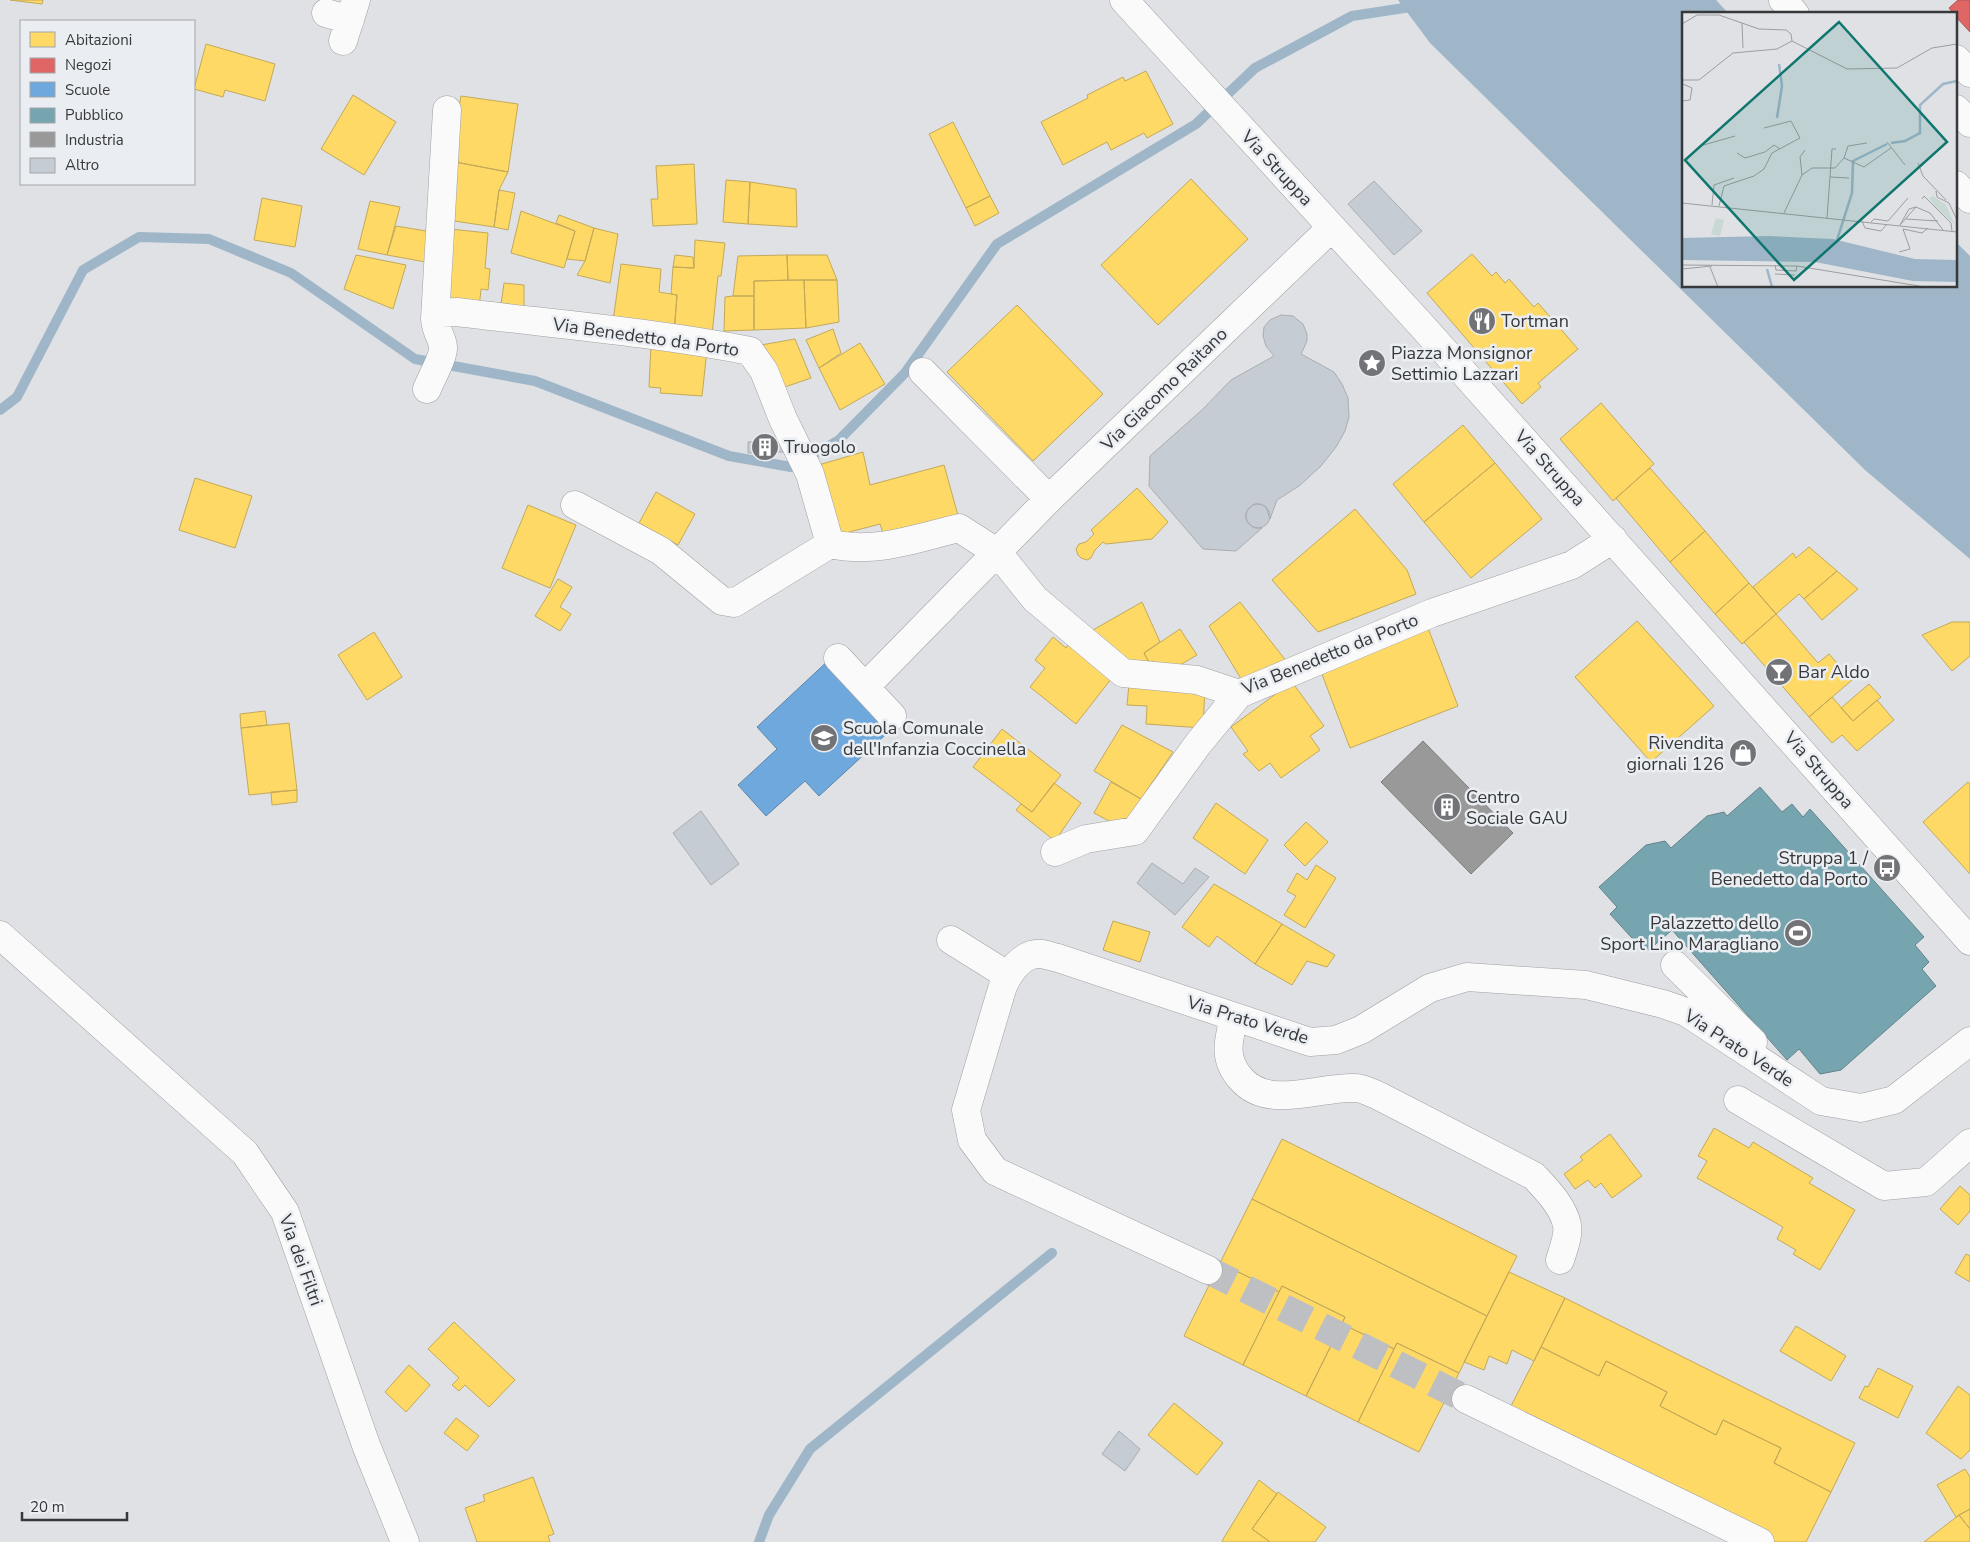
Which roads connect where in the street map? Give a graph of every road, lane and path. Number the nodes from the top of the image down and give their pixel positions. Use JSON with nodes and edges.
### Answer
{"nodes":[{"id":1,"x":1124,"y":0,"type":"edge"},
{"id":2,"x":1783,"y":0,"type":"edge"},
{"id":3,"x":1793,"y":12,"type":"edge"},
{"id":4,"x":1958,"y":61,"type":"edge"},
{"id":5,"x":1970,"y":73,"type":"edge"},
{"id":6,"x":447,"y":110,"type":"dead end"},
{"id":7,"x":1958,"y":111,"type":"edge"},
{"id":8,"x":1970,"y":123,"type":"edge"},
{"id":9,"x":1958,"y":187,"type":"edge"},
{"id":10,"x":1970,"y":199,"type":"edge"},
{"id":11,"x":1332,"y":228,"type":"junction"},
{"id":12,"x":436,"y":314,"type":"junction"},
{"id":13,"x":922,"y":372,"type":"dead end"},
{"id":14,"x":427,"y":389,"type":"dead end"},
{"id":15,"x":1048,"y":500,"type":"junction"},
{"id":16,"x":575,"y":505,"type":"dead end"},
{"id":17,"x":1613,"y":539,"type":"junction"},
{"id":18,"x":830,"y":544,"type":"junction"},
{"id":19,"x":998,"y":553,"type":"junction"},
{"id":20,"x":838,"y":658,"type":"dead end"},
{"id":21,"x":867,"y":685,"type":"junction"},
{"id":22,"x":1239,"y":694,"type":"junction"},
{"id":23,"x":892,"y":716,"type":"dead end"},
{"id":24,"x":1055,"y":852,"type":"dead end"},
{"id":25,"x":0,"y":935,"type":"edge"},
{"id":26,"x":951,"y":940,"type":"dead end"},
{"id":27,"x":1970,"y":940,"type":"edge"},
{"id":28,"x":1675,"y":966,"type":"dead end"},
{"id":29,"x":1007,"y":975,"type":"junction"},
{"id":30,"x":1234,"y":1018,"type":"junction"},
{"id":31,"x":1970,"y":1041,"type":"edge"},
{"id":32,"x":1771,"y":1069,"type":"junction"},
{"id":33,"x":1738,"y":1100,"type":"dead end"},
{"id":34,"x":1970,"y":1143,"type":"edge"},
{"id":35,"x":1560,"y":1260,"type":"dead end"},
{"id":36,"x":1208,"y":1270,"type":"tunnel mouth"},
{"id":37,"x":1466,"y":1399,"type":"tunnel mouth"},
{"id":38,"x":405,"y":1542,"type":"edge"},
{"id":39,"x":1760,"y":1542,"type":"edge"}],
"edges":[{"from":1,"to":11,"type":"street","name":"Via Struppa"},
{"from":2,"to":3,"type":"street"},
{"from":4,"to":5,"type":"street"},
{"from":6,"to":12,"type":"street"},
{"from":7,"to":8,"type":"street"},
{"from":9,"to":10,"type":"street"},
{"from":11,"to":15,"type":"street","name":"Via Giacomo Raitano"},
{"from":11,"to":17,"type":"street","name":"Via Struppa"},
{"from":12,"to":14,"type":"street"},
{"from":12,"to":18,"type":"street","name":"Via Benedetto da Porto"},
{"from":13,"to":15,"type":"street"},
{"from":15,"to":19,"type":"street","name":"Via Giacomo Raitano"},
{"from":16,"to":18,"type":"street"},
{"from":17,"to":22,"type":"street","name":"Via Benedetto da Porto"},
{"from":17,"to":27,"type":"street","name":"Via Struppa"},
{"from":18,"to":19,"type":"street","name":"Via Benedetto da Porto"},
{"from":19,"to":21,"type":"street","name":"Via Giacomo Raitano"},
{"from":19,"to":22,"type":"street","name":"Via Benedetto da Porto"},
{"from":20,"to":21,"type":"street"},
{"from":21,"to":23,"type":"street"},
{"from":22,"to":24,"type":"street"},
{"from":25,"to":38,"type":"street","name":"Via dei Filtri"},
{"from":26,"to":29,"type":"street"},
{"from":28,"to":32,"type":"street"},
{"from":29,"to":30,"type":"street","name":"Via Prato Verde"},
{"from":29,"to":36,"type":"street"},
{"from":30,"to":32,"type":"street","name":"Via Prato Verde"},
{"from":30,"to":35,"type":"street"},
{"from":31,"to":32,"type":"street","name":"Via Prato Verde"},
{"from":33,"to":34,"type":"street"},
{"from":37,"to":39,"type":"street"}]}
